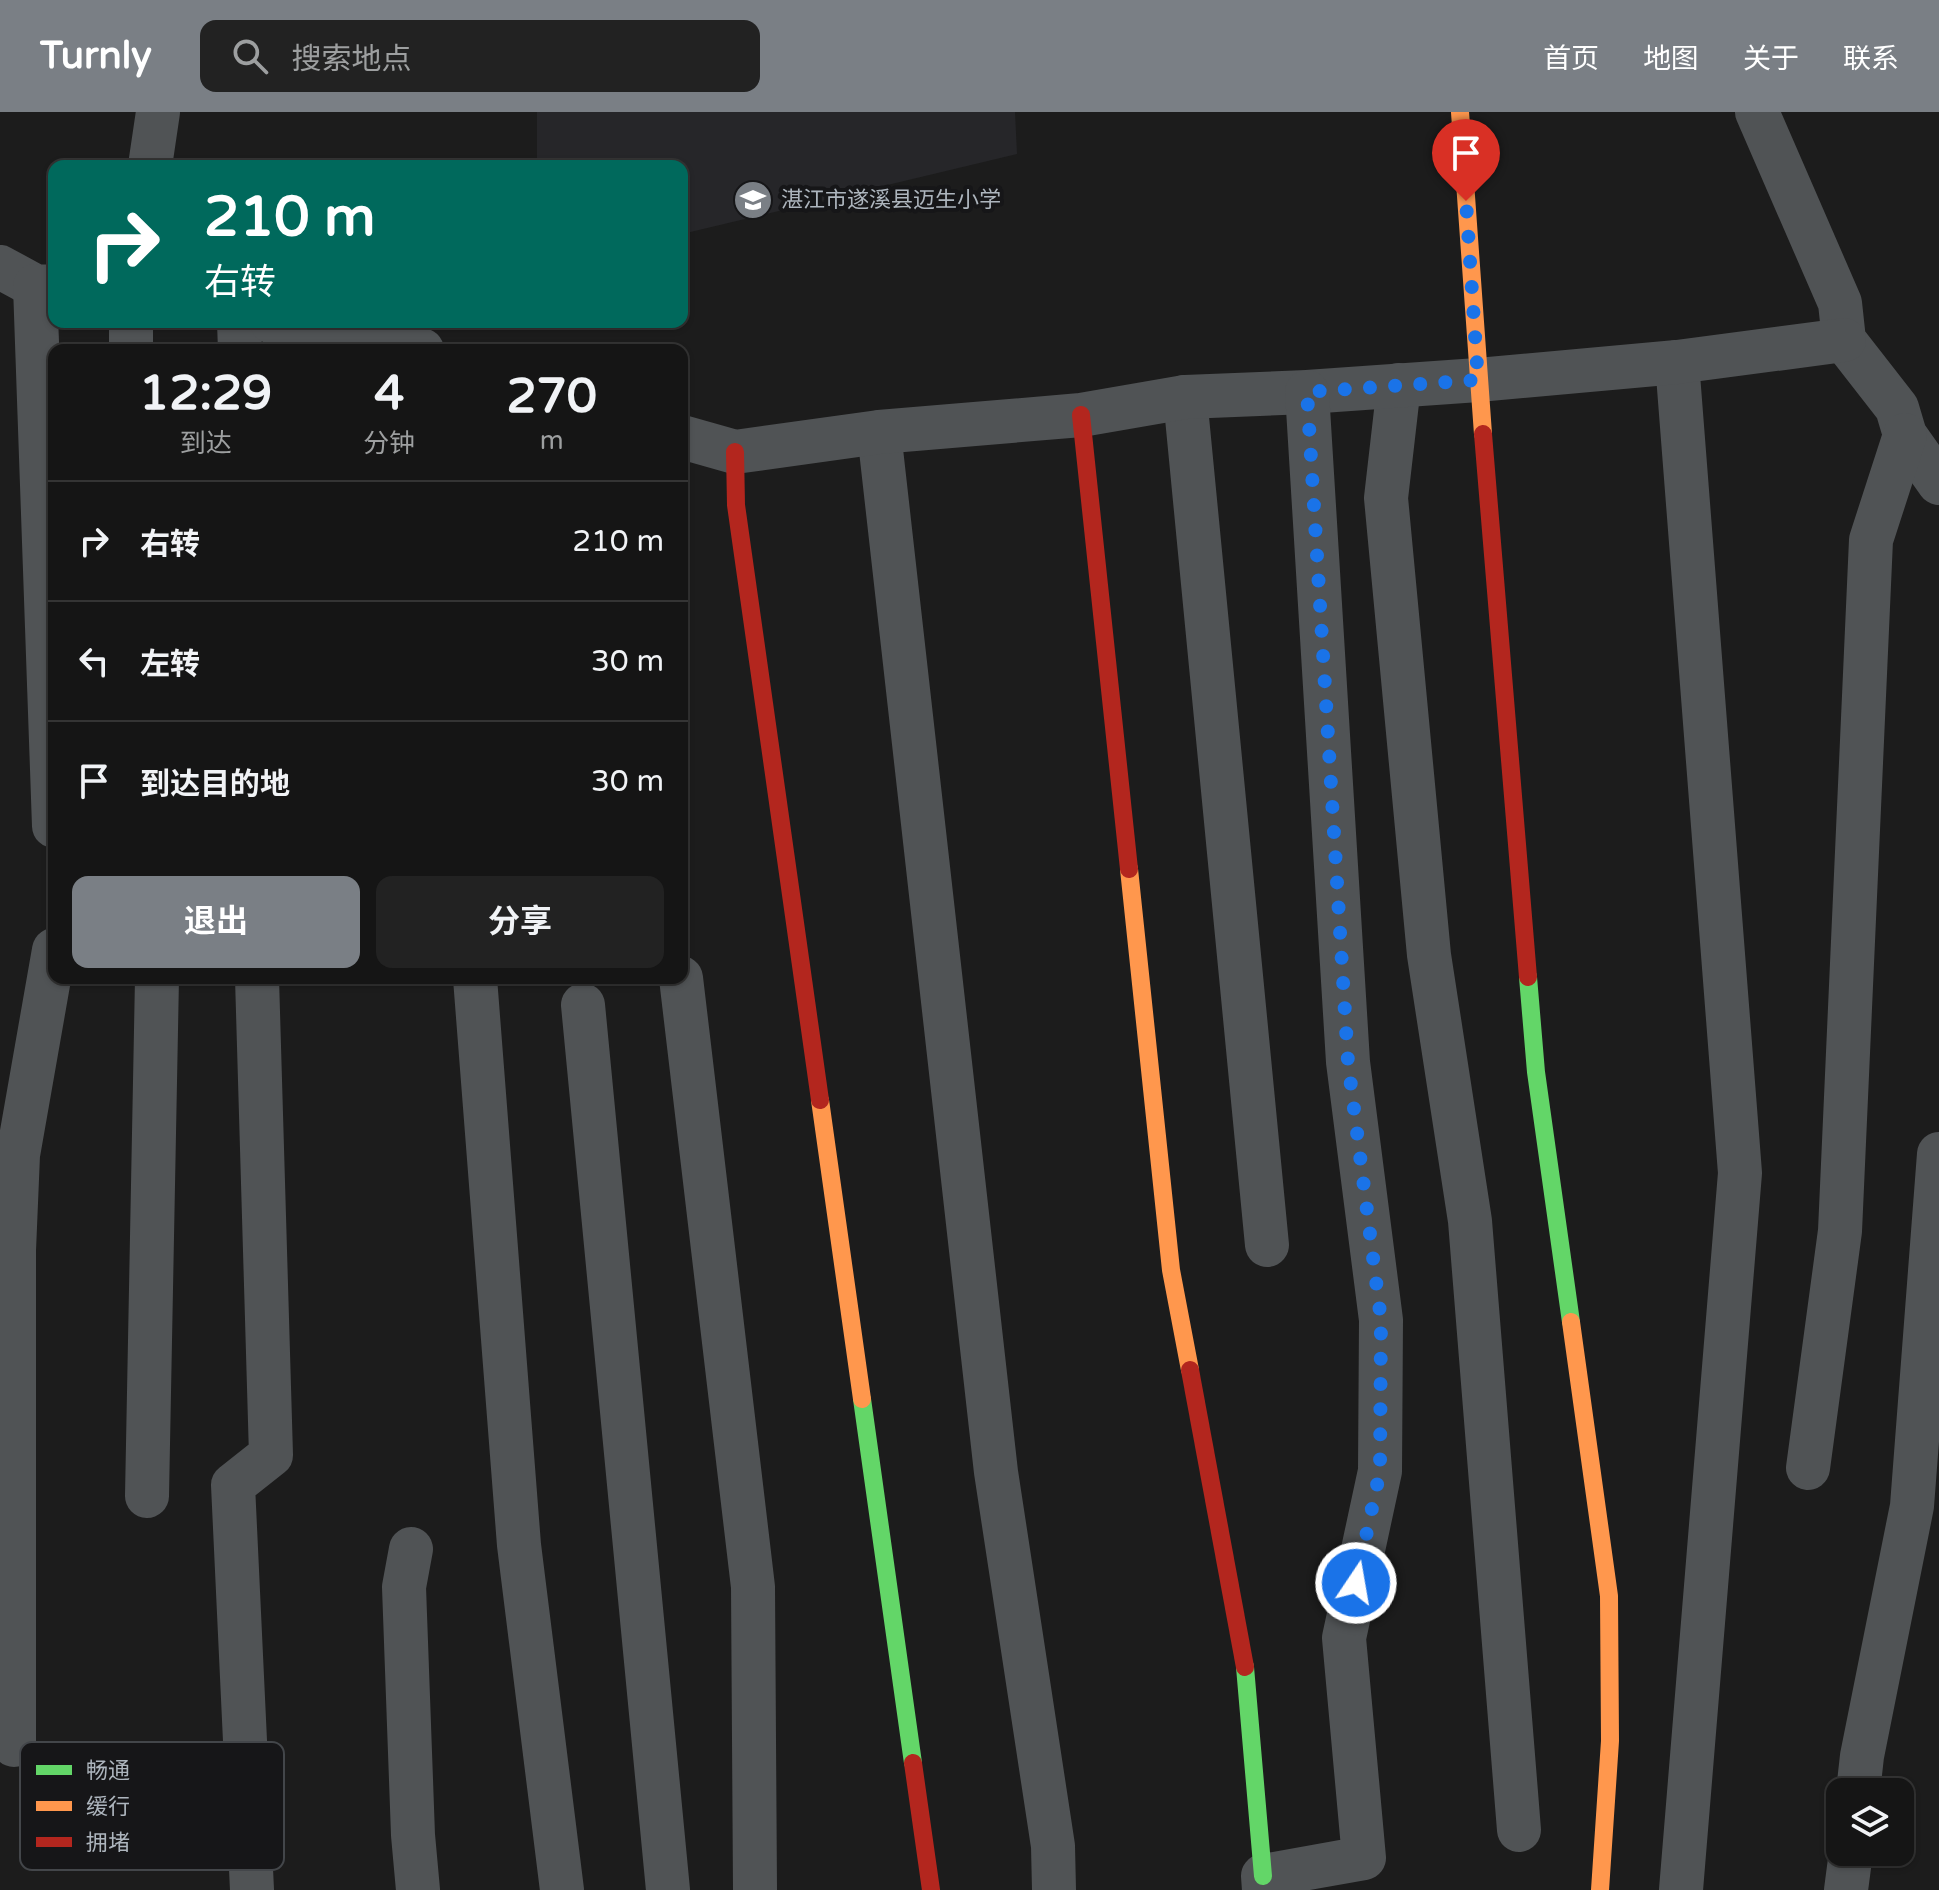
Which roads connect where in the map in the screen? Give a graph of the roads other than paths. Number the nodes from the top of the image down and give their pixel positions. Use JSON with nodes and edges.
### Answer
{"nodes":[{"id":1,"x":158,"y":112,"type":"edge"},
{"id":2,"x":1460,"y":112,"type":"edge"},
{"id":3,"x":1757,"y":112,"type":"edge"},
{"id":4,"x":151,"y":160,"type":"edge"},
{"id":5,"x":30,"y":280,"type":"edge"},
{"id":6,"x":292,"y":328,"type":"edge"},
{"id":7,"x":1844,"y":340,"type":"junction"},
{"id":8,"x":385,"y":344,"type":"edge"},
{"id":9,"x":1677,"y":362,"type":"junction"},
{"id":10,"x":1478,"y":380,"type":"junction"},
{"id":11,"x":1399,"y":385,"type":"junction"},
{"id":12,"x":1307,"y":392,"type":"junction"},
{"id":13,"x":1185,"y":397,"type":"junction"},
{"id":14,"x":1081,"y":415,"type":"junction"},
{"id":15,"x":879,"y":432,"type":"junction"},
{"id":16,"x":1905,"y":435,"type":"junction"},
{"id":17,"x":688,"y":439,"type":"edge"},
{"id":18,"x":735,"y":452,"type":"junction"},
{"id":19,"x":1939,"y":483,"type":"edge"},
{"id":20,"x":48,"y":690,"type":"edge"},
{"id":21,"x":48,"y":984,"type":"edge"},
{"id":22,"x":157,"y":984,"type":"edge"},
{"id":23,"x":257,"y":984,"type":"edge"},
{"id":24,"x":475,"y":984,"type":"edge"},
{"id":25,"x":682,"y":984,"type":"edge"},
{"id":26,"x":583,"y":1005,"type":"dead end"},
{"id":27,"x":1939,"y":1154,"type":"edge"},
{"id":28,"x":1267,"y":1245,"type":"dead end"},
{"id":29,"x":1808,"y":1468,"type":"dead end"},
{"id":30,"x":147,"y":1496,"type":"dead end"},
{"id":31,"x":411,"y":1549,"type":"dead end"},
{"id":32,"x":245,"y":1742,"type":"edge"},
{"id":33,"x":14,"y":1745,"type":"dead end"},
{"id":34,"x":1860,"y":1778,"type":"edge"},
{"id":35,"x":1519,"y":1830,"type":"dead end"},
{"id":36,"x":1849,"y":1866,"type":"edge"},
{"id":37,"x":251,"y":1870,"type":"edge"},
{"id":38,"x":1264,"y":1883,"type":"edge"},
{"id":39,"x":252,"y":1890,"type":"edge"},
{"id":40,"x":418,"y":1890,"type":"edge"},
{"id":41,"x":562,"y":1890,"type":"edge"},
{"id":42,"x":668,"y":1890,"type":"edge"},
{"id":43,"x":755,"y":1890,"type":"edge"},
{"id":44,"x":931,"y":1890,"type":"edge"},
{"id":45,"x":1054,"y":1890,"type":"edge"},
{"id":46,"x":1600,"y":1890,"type":"edge"},
{"id":47,"x":1681,"y":1890,"type":"edge"},
{"id":48,"x":1846,"y":1890,"type":"edge"}],
"edges":[{"from":1,"to":4,"type":"street"},
{"from":2,"to":10,"type":"street"},
{"from":3,"to":7,"type":"street"},
{"from":5,"to":20,"type":"street"},
{"from":6,"to":8,"type":"street"},
{"from":7,"to":9,"type":"street"},
{"from":7,"to":16,"type":"street"},
{"from":9,"to":10,"type":"street"},
{"from":9,"to":47,"type":"street"},
{"from":10,"to":11,"type":"street"},
{"from":10,"to":46,"type":"street"},
{"from":11,"to":12,"type":"street"},
{"from":11,"to":35,"type":"street"},
{"from":12,"to":13,"type":"street"},
{"from":12,"to":38,"type":"street"},
{"from":13,"to":14,"type":"street"},
{"from":13,"to":28,"type":"street"},
{"from":14,"to":15,"type":"street"},
{"from":14,"to":38,"type":"street"},
{"from":15,"to":18,"type":"street"},
{"from":15,"to":45,"type":"street"},
{"from":16,"to":19,"type":"street"},
{"from":16,"to":29,"type":"street"},
{"from":17,"to":18,"type":"street"},
{"from":18,"to":44,"type":"street"},
{"from":21,"to":33,"type":"street"},
{"from":22,"to":30,"type":"street"},
{"from":23,"to":32,"type":"street"},
{"from":24,"to":41,"type":"street"},
{"from":25,"to":43,"type":"street"},
{"from":26,"to":42,"type":"street"},
{"from":27,"to":34,"type":"street"},
{"from":31,"to":40,"type":"street"},
{"from":36,"to":48,"type":"street"},
{"from":37,"to":39,"type":"street"}]}
